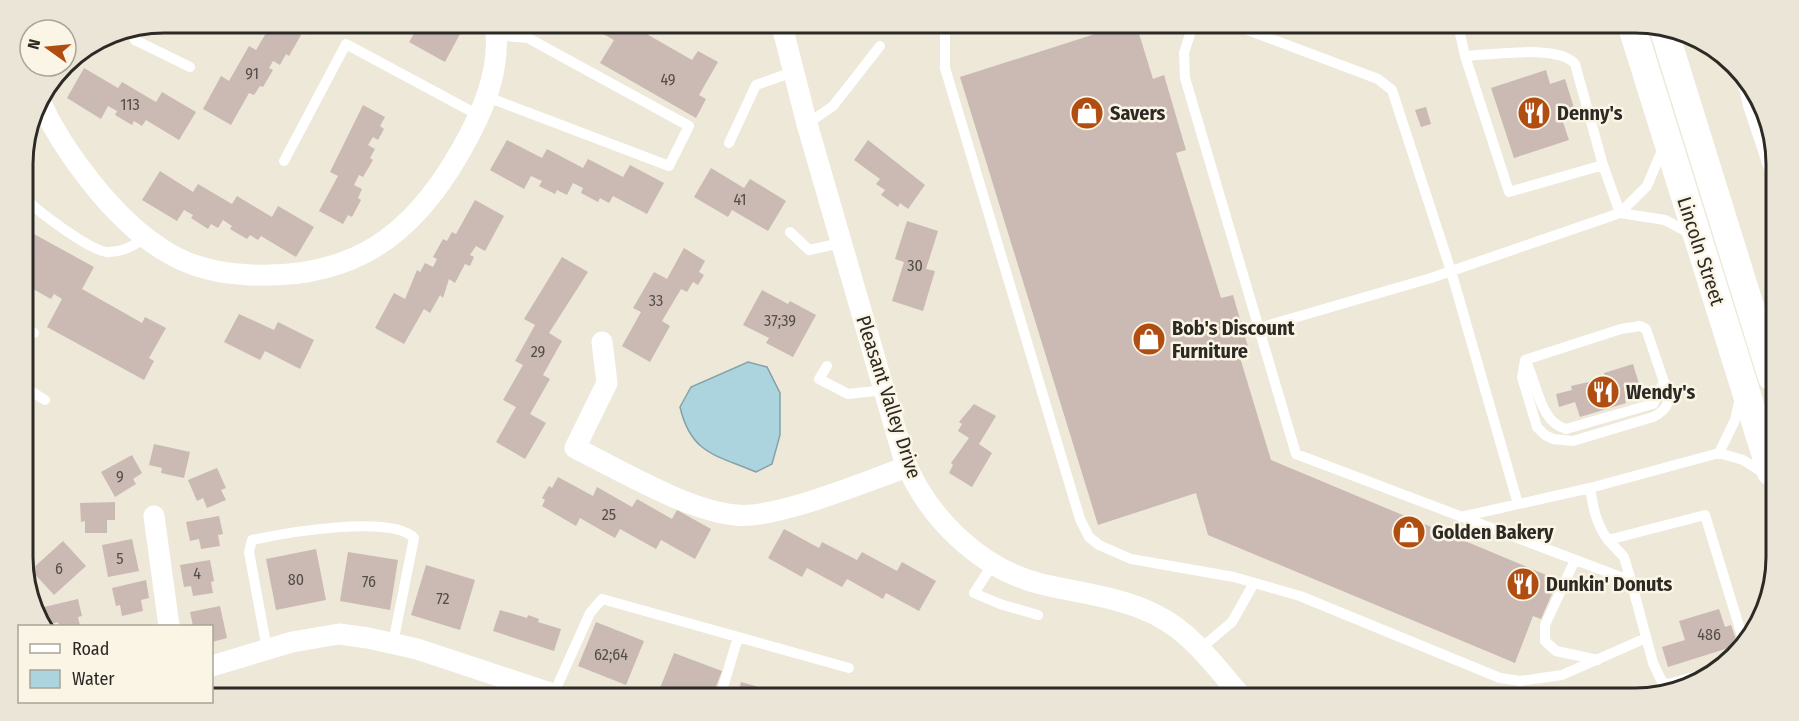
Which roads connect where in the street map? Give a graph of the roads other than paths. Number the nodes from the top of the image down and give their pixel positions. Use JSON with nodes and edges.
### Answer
{"nodes":[{"id":1,"x":496,"y":33,"type":"edge"},
{"id":2,"x":510,"y":33,"type":"edge"},
{"id":3,"x":784,"y":33,"type":"edge"},
{"id":4,"x":945,"y":33,"type":"edge"},
{"id":5,"x":1190,"y":33,"type":"edge"},
{"id":6,"x":1255,"y":33,"type":"edge"},
{"id":7,"x":1460,"y":33,"type":"edge"},
{"id":8,"x":1634,"y":33,"type":"edge"},
{"id":9,"x":133,"y":37,"type":"edge"},
{"id":10,"x":1666,"y":37,"type":"edge"},
{"id":11,"x":880,"y":46,"type":"dead end"},
{"id":12,"x":1465,"y":56,"type":"junction"},
{"id":13,"x":190,"y":67,"type":"dead end"},
{"id":14,"x":793,"y":72,"type":"junction"},
{"id":15,"x":1745,"y":93,"type":"edge"},
{"id":16,"x":483,"y":107,"type":"junction"},
{"id":17,"x":43,"y":114,"type":"edge"},
{"id":18,"x":807,"y":124,"type":"junction"},
{"id":19,"x":1666,"y":140,"type":"junction"},
{"id":20,"x":729,"y":142,"type":"dead end"},
{"id":21,"x":1766,"y":159,"type":"edge"},
{"id":22,"x":284,"y":161,"type":"dead end"},
{"id":23,"x":1603,"y":165,"type":"junction"},
{"id":24,"x":33,"y":203,"type":"edge"},
{"id":25,"x":1620,"y":213,"type":"junction"},
{"id":26,"x":790,"y":232,"type":"dead end"},
{"id":27,"x":146,"y":238,"type":"junction"},
{"id":28,"x":1697,"y":238,"type":"junction"},
{"id":29,"x":841,"y":243,"type":"junction"},
{"id":30,"x":1451,"y":271,"type":"junction"},
{"id":31,"x":1259,"y":328,"type":"junction"},
{"id":32,"x":602,"y":342,"type":"dead end"},
{"id":33,"x":1766,"y":358,"type":"edge"},
{"id":34,"x":827,"y":366,"type":"dead end"},
{"id":35,"x":1664,"y":382,"type":"joint"},
{"id":36,"x":1743,"y":383,"type":"junction"},
{"id":37,"x":884,"y":390,"type":"junction"},
{"id":38,"x":33,"y":392,"type":"edge"},
{"id":39,"x":45,"y":399,"type":"dead end"},
{"id":40,"x":1719,"y":453,"type":"junction"},
{"id":41,"x":1766,"y":456,"type":"edge"},
{"id":42,"x":907,"y":467,"type":"junction"},
{"id":43,"x":1766,"y":475,"type":"edge"},
{"id":44,"x":1590,"y":488,"type":"junction"},
{"id":45,"x":1518,"y":504,"type":"junction"},
{"id":46,"x":154,"y":516,"type":"dead end"},
{"id":47,"x":1465,"y":516,"type":"junction"},
{"id":48,"x":1608,"y":540,"type":"junction"},
{"id":49,"x":1575,"y":560,"type":"junction"},
{"id":50,"x":993,"y":564,"type":"junction"},
{"id":51,"x":1630,"y":581,"type":"junction"},
{"id":52,"x":1254,"y":583,"type":"junction"},
{"id":53,"x":1038,"y":615,"type":"dead end"},
{"id":54,"x":169,"y":625,"type":"edge"},
{"id":55,"x":1741,"y":633,"type":"edge"},
{"id":56,"x":738,"y":637,"type":"junction"},
{"id":57,"x":1646,"y":638,"type":"junction"},
{"id":58,"x":393,"y":643,"type":"junction"},
{"id":59,"x":267,"y":649,"type":"junction"},
{"id":60,"x":1200,"y":649,"type":"junction"},
{"id":61,"x":1599,"y":660,"type":"junction"},
{"id":62,"x":213,"y":666,"type":"edge"},
{"id":63,"x":849,"y":668,"type":"dead end"},
{"id":64,"x":1667,"y":684,"type":"edge"},
{"id":65,"x":536,"y":688,"type":"edge"},
{"id":66,"x":554,"y":688,"type":"edge"},
{"id":67,"x":723,"y":688,"type":"edge"},
{"id":68,"x":1234,"y":688,"type":"edge"}],
"edges":[{"from":1,"to":16,"type":"street"},
{"from":2,"to":16,"type":"lane"},
{"from":3,"to":14,"type":"street","name":"Pleasant Valley Drive"},
{"from":4,"to":52,"type":"lane"},
{"from":5,"to":31,"type":"lane"},
{"from":6,"to":30,"type":"lane"},
{"from":7,"to":12,"type":"lane"},
{"from":8,"to":19,"type":"main road","name":"Lincoln Street"},
{"from":9,"to":13,"type":"lane"},
{"from":10,"to":33,"type":"main road","name":"Lincoln Street"},
{"from":11,"to":18,"type":"lane"},
{"from":12,"to":23,"type":"lane"},
{"from":12,"to":23,"type":"lane"},
{"from":14,"to":18,"type":"street","name":"Pleasant Valley Drive"},
{"from":14,"to":20,"type":"lane"},
{"from":15,"to":21,"type":"lane"},
{"from":16,"to":22,"type":"lane"},
{"from":16,"to":27,"type":"street"},
{"from":17,"to":27,"type":"street"},
{"from":18,"to":29,"type":"street","name":"Pleasant Valley Drive"},
{"from":19,"to":25,"type":"lane"},
{"from":19,"to":28,"type":"main road","name":"Lincoln Street"},
{"from":23,"to":25,"type":"lane"},
{"from":24,"to":27,"type":"lane"},
{"from":25,"to":28,"type":"lane"},
{"from":25,"to":30,"type":"lane"},
{"from":26,"to":29,"type":"lane"},
{"from":28,"to":36,"type":"main road","name":"Lincoln Street"},
{"from":29,"to":37,"type":"street","name":"Pleasant Valley Drive"},
{"from":30,"to":31,"type":"lane"},
{"from":30,"to":45,"type":"lane"},
{"from":31,"to":47,"type":"lane"},
{"from":32,"to":42,"type":"street"},
{"from":34,"to":37,"type":"lane"},
{"from":35,"to":35,"type":"lane"},
{"from":36,"to":40,"type":"lane"},
{"from":36,"to":41,"type":"main road","name":"Lincoln Street"},
{"from":37,"to":42,"type":"street","name":"Pleasant Valley Drive"},
{"from":38,"to":39,"type":"lane"},
{"from":40,"to":43,"type":"lane"},
{"from":40,"to":44,"type":"lane"},
{"from":42,"to":50,"type":"street","name":"Pleasant Valley Drive"},
{"from":44,"to":45,"type":"lane"},
{"from":44,"to":48,"type":"lane"},
{"from":45,"to":47,"type":"lane"},
{"from":46,"to":54,"type":"street"},
{"from":47,"to":49,"type":"lane"},
{"from":48,"to":51,"type":"lane"},
{"from":48,"to":55,"type":"lane"},
{"from":49,"to":51,"type":"lane"},
{"from":49,"to":61,"type":"lane"},
{"from":50,"to":53,"type":"lane"},
{"from":50,"to":60,"type":"street","name":"Pleasant Valley Drive"},
{"from":51,"to":57,"type":"lane"},
{"from":52,"to":60,"type":"lane"},
{"from":52,"to":61,"type":"lane"},
{"from":56,"to":63,"type":"lane"},
{"from":56,"to":66,"type":"lane"},
{"from":56,"to":67,"type":"lane"},
{"from":57,"to":61,"type":"lane"},
{"from":57,"to":64,"type":"lane"},
{"from":58,"to":59,"type":"street"},
{"from":58,"to":59,"type":"lane"},
{"from":58,"to":65,"type":"street"},
{"from":59,"to":62,"type":"street"},
{"from":60,"to":68,"type":"street","name":"Pleasant Valley Drive"}]}
